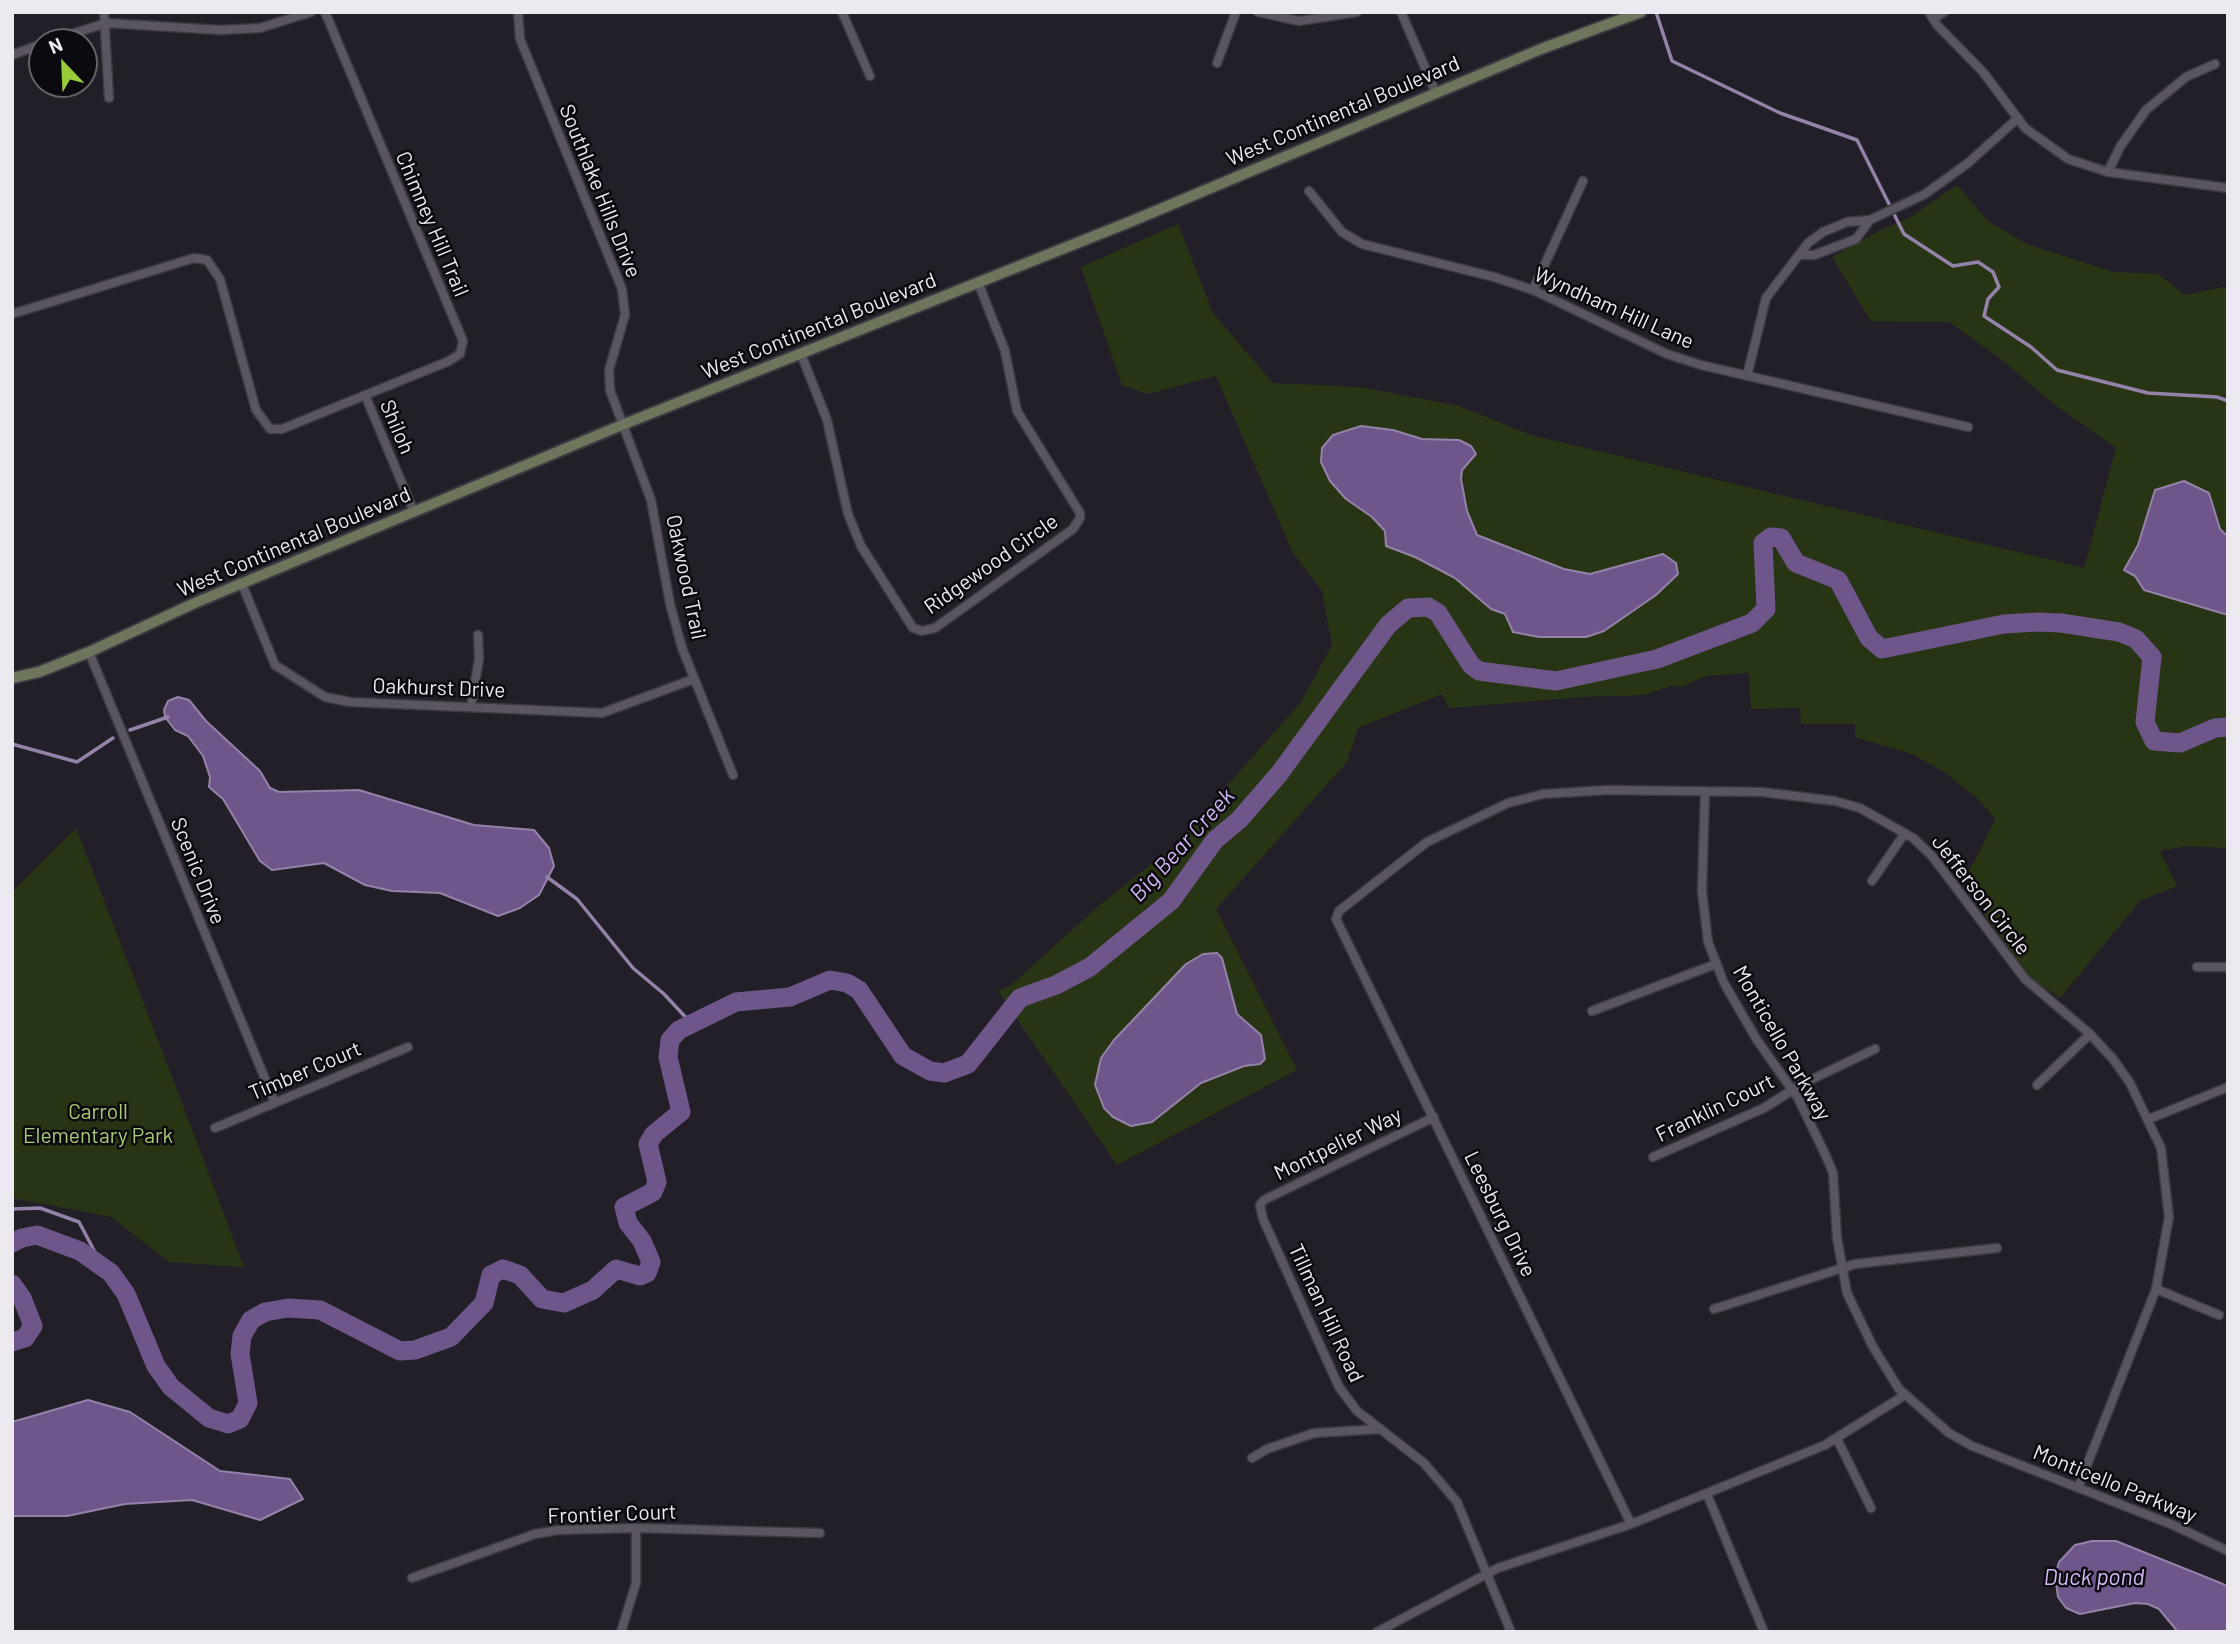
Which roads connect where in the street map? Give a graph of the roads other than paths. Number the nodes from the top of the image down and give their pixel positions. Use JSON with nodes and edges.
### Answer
{"nodes":[{"id":1,"x":104,"y":12,"type":"edge"},
{"id":2,"x":311,"y":12,"type":"edge"},
{"id":3,"x":325,"y":12,"type":"edge"},
{"id":4,"x":518,"y":12,"type":"edge"},
{"id":5,"x":842,"y":12,"type":"edge"},
{"id":6,"x":1236,"y":12,"type":"edge"},
{"id":7,"x":1258,"y":12,"type":"edge"},
{"id":8,"x":1357,"y":12,"type":"edge"},
{"id":9,"x":1401,"y":12,"type":"edge"},
{"id":10,"x":1641,"y":12,"type":"edge"},
{"id":11,"x":1944,"y":12,"type":"edge"},
{"id":12,"x":1931,"y":16,"type":"edge"},
{"id":13,"x":106,"y":23,"type":"junction"},
{"id":14,"x":90,"y":28,"type":"edge"},
{"id":15,"x":1217,"y":63,"type":"dead end"},
{"id":16,"x":2215,"y":64,"type":"dead end"},
{"id":17,"x":870,"y":76,"type":"dead end"},
{"id":18,"x":1436,"y":93,"type":"junction"},
{"id":19,"x":109,"y":97,"type":"dead end"},
{"id":20,"x":2018,"y":118,"type":"junction"},
{"id":21,"x":2108,"y":172,"type":"junction"},
{"id":22,"x":1583,"y":181,"type":"dead end"},
{"id":23,"x":2228,"y":188,"type":"edge"},
{"id":24,"x":1309,"y":191,"type":"dead end"},
{"id":25,"x":1870,"y":220,"type":"junction"},
{"id":26,"x":1800,"y":255,"type":"junction"},
{"id":27,"x":978,"y":282,"type":"junction"},
{"id":28,"x":1533,"y":290,"type":"junction"},
{"id":29,"x":12,"y":314,"type":"edge"},
{"id":30,"x":801,"y":354,"type":"junction"},
{"id":31,"x":1747,"y":376,"type":"junction"},
{"id":32,"x":365,"y":395,"type":"junction"},
{"id":33,"x":622,"y":425,"type":"junction"},
{"id":34,"x":1968,"y":427,"type":"dead end"},
{"id":35,"x":414,"y":512,"type":"junction"},
{"id":36,"x":242,"y":584,"type":"junction"},
{"id":37,"x":478,"y":635,"type":"dead end"},
{"id":38,"x":89,"y":652,"type":"junction"},
{"id":39,"x":12,"y":678,"type":"edge"},
{"id":40,"x":694,"y":679,"type":"junction"},
{"id":41,"x":471,"y":706,"type":"junction"},
{"id":42,"x":733,"y":775,"type":"dead end"},
{"id":43,"x":1705,"y":791,"type":"junction"},
{"id":44,"x":1905,"y":833,"type":"junction"},
{"id":45,"x":1872,"y":881,"type":"dead end"},
{"id":46,"x":1336,"y":919,"type":"joint"},
{"id":47,"x":1716,"y":964,"type":"junction"},
{"id":48,"x":2197,"y":967,"type":"dead end"},
{"id":49,"x":2228,"y":967,"type":"edge"},
{"id":50,"x":1592,"y":1011,"type":"dead end"},
{"id":51,"x":2090,"y":1034,"type":"junction"},
{"id":52,"x":408,"y":1047,"type":"dead end"},
{"id":53,"x":1875,"y":1049,"type":"dead end"},
{"id":54,"x":2038,"y":1086,"type":"dead end"},
{"id":55,"x":2228,"y":1087,"type":"edge"},
{"id":56,"x":1792,"y":1090,"type":"junction"},
{"id":57,"x":275,"y":1103,"type":"junction"},
{"id":58,"x":1434,"y":1117,"type":"junction"},
{"id":59,"x":2149,"y":1119,"type":"junction"},
{"id":60,"x":215,"y":1128,"type":"dead end"},
{"id":61,"x":1653,"y":1157,"type":"dead end"},
{"id":62,"x":1260,"y":1205,"type":"joint"},
{"id":63,"x":1997,"y":1248,"type":"dead end"},
{"id":64,"x":1842,"y":1267,"type":"junction"},
{"id":65,"x":2156,"y":1289,"type":"junction"},
{"id":66,"x":1714,"y":1310,"type":"dead end"},
{"id":67,"x":2219,"y":1315,"type":"dead end"},
{"id":68,"x":1905,"y":1395,"type":"junction"},
{"id":69,"x":1381,"y":1429,"type":"junction"},
{"id":70,"x":1837,"y":1439,"type":"junction"},
{"id":71,"x":1252,"y":1458,"type":"dead end"},
{"id":72,"x":2078,"y":1488,"type":"junction"},
{"id":73,"x":1707,"y":1494,"type":"junction"},
{"id":74,"x":1871,"y":1508,"type":"dead end"},
{"id":75,"x":1631,"y":1524,"type":"junction"},
{"id":76,"x":636,"y":1528,"type":"junction"},
{"id":77,"x":820,"y":1533,"type":"dead end"},
{"id":78,"x":2227,"y":1550,"type":"edge"},
{"id":79,"x":1488,"y":1573,"type":"junction"},
{"id":80,"x":412,"y":1578,"type":"dead end"},
{"id":81,"x":621,"y":1632,"type":"edge"},
{"id":82,"x":1377,"y":1632,"type":"edge"},
{"id":83,"x":1511,"y":1632,"type":"edge"},
{"id":84,"x":1764,"y":1632,"type":"edge"}],
"edges":[{"from":1,"to":13,"type":"street"},
{"from":2,"to":13,"type":"street"},
{"from":3,"to":32,"type":"street","name":"Chimney Hill Trail"},
{"from":4,"to":33,"type":"street","name":"Southlake Hills Drive"},
{"from":5,"to":17,"type":"street"},
{"from":6,"to":15,"type":"street"},
{"from":7,"to":8,"type":"street"},
{"from":9,"to":18,"type":"street"},
{"from":10,"to":18,"type":"main road","name":"West Continental Boulevard"},
{"from":11,"to":12,"type":"street"},
{"from":12,"to":20,"type":"street"},
{"from":13,"to":14,"type":"street"},
{"from":13,"to":19,"type":"street"},
{"from":16,"to":21,"type":"street"},
{"from":18,"to":27,"type":"main road","name":"West Continental Boulevard"},
{"from":20,"to":21,"type":"street"},
{"from":20,"to":25,"type":"street"},
{"from":21,"to":23,"type":"street"},
{"from":22,"to":28,"type":"street"},
{"from":24,"to":28,"type":"street","name":"Wyndham Hill Lane"},
{"from":25,"to":26,"type":"street"},
{"from":25,"to":26,"type":"street"},
{"from":26,"to":31,"type":"street"},
{"from":27,"to":30,"type":"main road","name":"West Continental Boulevard"},
{"from":27,"to":30,"type":"street","name":"Ridgewood Circle"},
{"from":28,"to":31,"type":"street","name":"Wyndham Hill Lane"},
{"from":29,"to":32,"type":"street"},
{"from":30,"to":33,"type":"main road","name":"West Continental Boulevard"},
{"from":31,"to":34,"type":"street","name":"Wyndham Hill Lane"},
{"from":32,"to":35,"type":"street","name":"Shiloh"},
{"from":33,"to":35,"type":"main road","name":"West Continental Boulevard"},
{"from":33,"to":40,"type":"street","name":"Oakwood Trail"},
{"from":35,"to":36,"type":"main road","name":"West Continental Boulevard"},
{"from":36,"to":38,"type":"main road","name":"West Continental Boulevard"},
{"from":36,"to":41,"type":"street","name":"Oakhurst Drive"},
{"from":37,"to":41,"type":"street"},
{"from":38,"to":39,"type":"main road","name":"West Continental Boulevard"},
{"from":38,"to":57,"type":"street","name":"Scenic Drive"},
{"from":40,"to":41,"type":"street","name":"Oakhurst Drive"},
{"from":40,"to":42,"type":"street","name":"Oakwood Trail"},
{"from":43,"to":44,"type":"street","name":"Jefferson Circle"},
{"from":43,"to":46,"type":"street","name":"Jefferson Circle"},
{"from":43,"to":47,"type":"street","name":"Monticello Parkway"},
{"from":44,"to":45,"type":"street"},
{"from":44,"to":51,"type":"street","name":"Jefferson Circle"},
{"from":46,"to":58,"type":"street","name":"Leesburg Drive"},
{"from":47,"to":50,"type":"street"},
{"from":47,"to":56,"type":"street","name":"Monticello Parkway"},
{"from":48,"to":49,"type":"street"},
{"from":51,"to":54,"type":"street"},
{"from":51,"to":59,"type":"street","name":"Jefferson Circle"},
{"from":52,"to":57,"type":"street","name":"Timber Court"},
{"from":53,"to":56,"type":"street","name":"Franklin Court"},
{"from":55,"to":59,"type":"street"},
{"from":56,"to":61,"type":"street","name":"Franklin Court"},
{"from":56,"to":64,"type":"street","name":"Monticello Parkway"},
{"from":57,"to":60,"type":"street","name":"Timber Court"},
{"from":58,"to":62,"type":"street","name":"Montpelier Way"},
{"from":58,"to":75,"type":"street","name":"Leesburg Drive"},
{"from":59,"to":65,"type":"street","name":"Jefferson Circle"},
{"from":62,"to":69,"type":"street","name":"Tillman Hill Road"},
{"from":63,"to":64,"type":"street"},
{"from":64,"to":66,"type":"street"},
{"from":64,"to":68,"type":"street","name":"Monticello Parkway"},
{"from":65,"to":67,"type":"street"},
{"from":65,"to":72,"type":"street","name":"Jefferson Circle"},
{"from":68,"to":70,"type":"street"},
{"from":68,"to":72,"type":"street","name":"Monticello Parkway"},
{"from":69,"to":71,"type":"street"},
{"from":69,"to":79,"type":"street","name":"Tillman Hill Road"},
{"from":70,"to":73,"type":"street"},
{"from":70,"to":74,"type":"street"},
{"from":72,"to":78,"type":"street","name":"Monticello Parkway"},
{"from":73,"to":75,"type":"street"},
{"from":73,"to":84,"type":"street"},
{"from":75,"to":79,"type":"street"},
{"from":76,"to":77,"type":"street","name":"Frontier Court"},
{"from":76,"to":80,"type":"street","name":"Frontier Court"},
{"from":76,"to":81,"type":"street"},
{"from":79,"to":82,"type":"street"},
{"from":79,"to":83,"type":"street","name":"Tillman Hill Road"}]}
